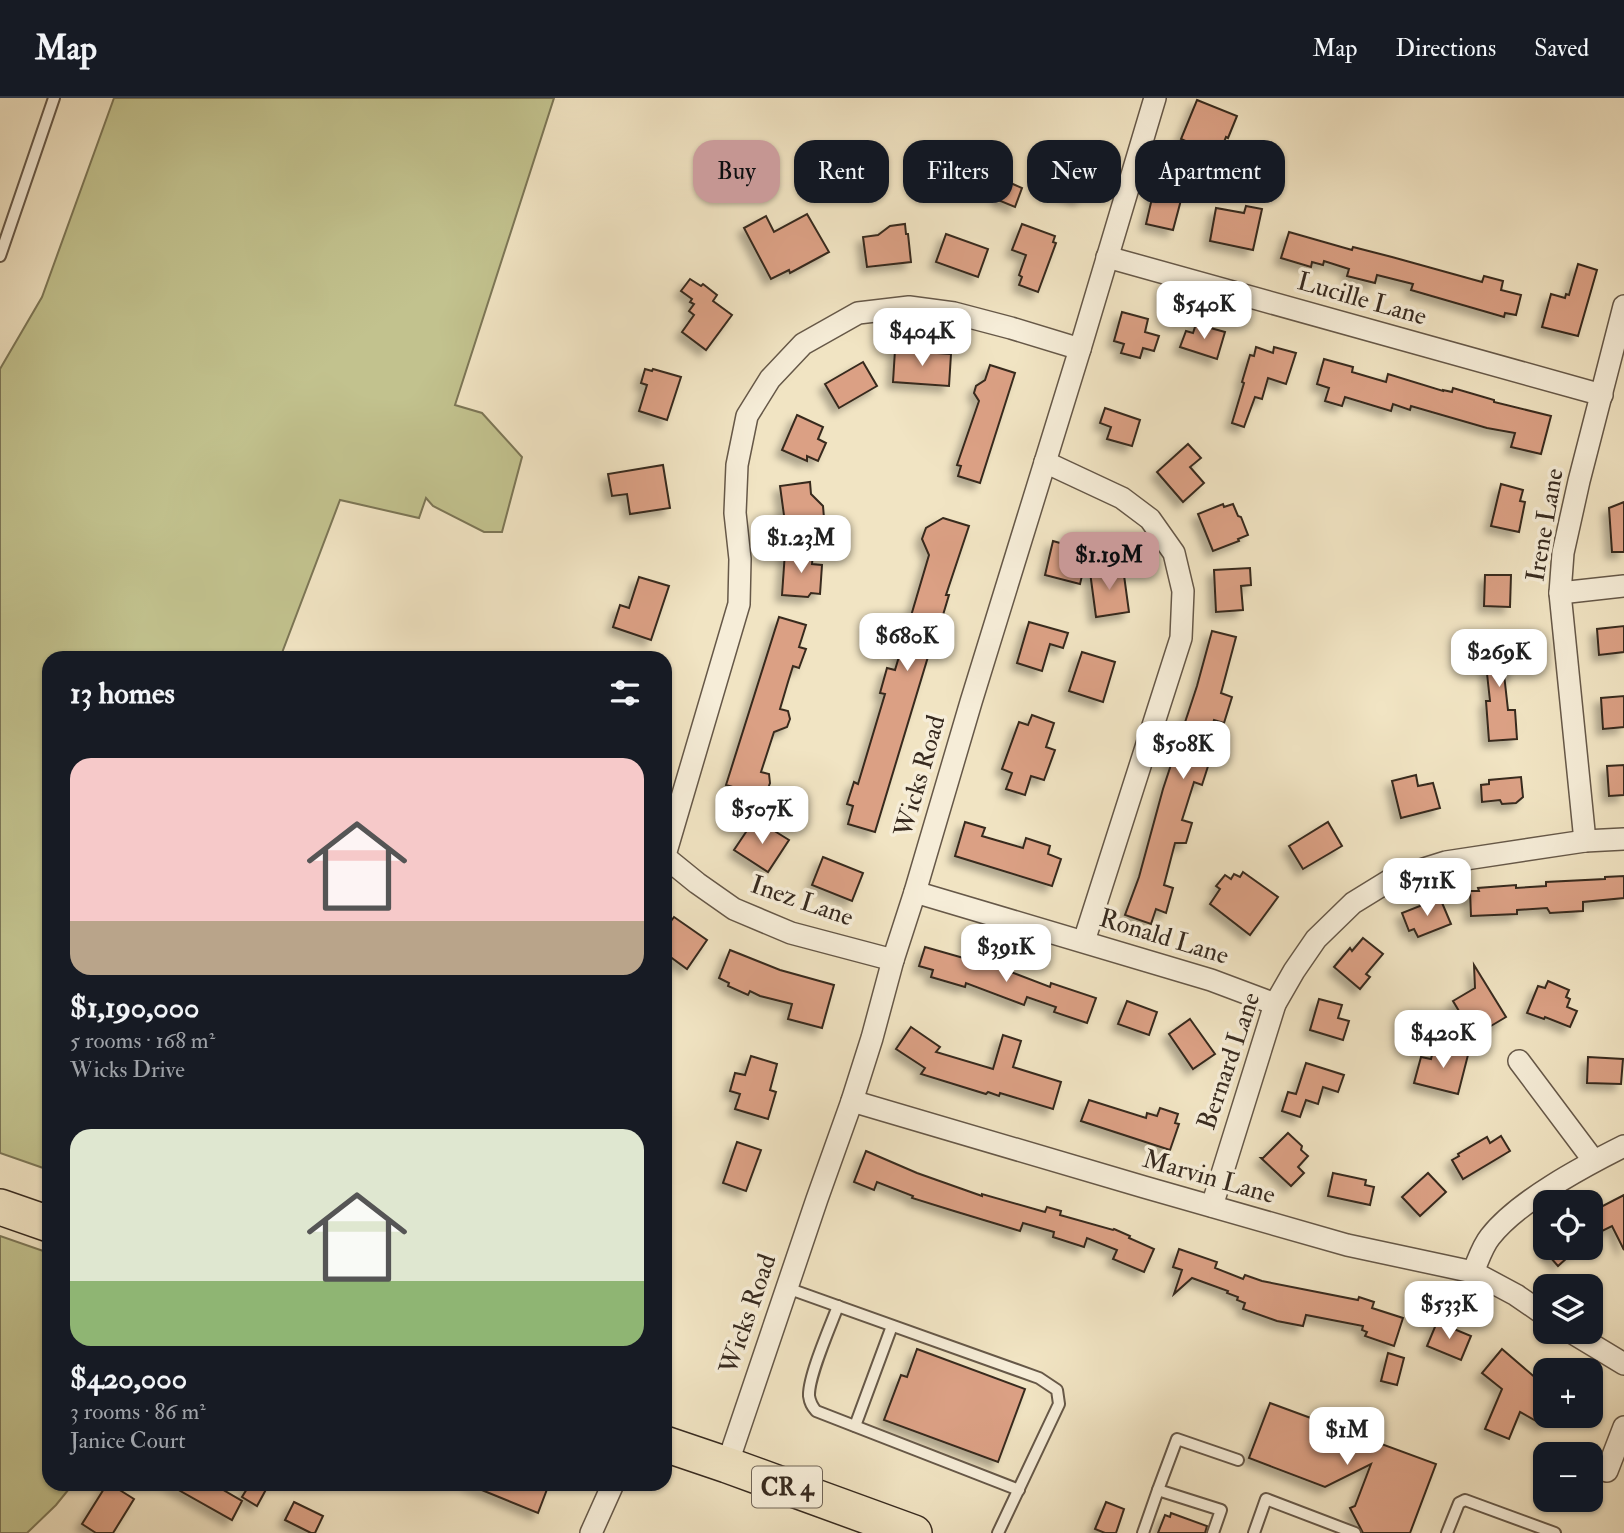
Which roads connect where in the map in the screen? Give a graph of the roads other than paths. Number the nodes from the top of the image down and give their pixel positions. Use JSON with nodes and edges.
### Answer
{"nodes":[{"id":1,"x":54,"y":98,"type":"edge"},
{"id":2,"x":1155,"y":98,"type":"edge"},
{"id":3,"x":0,"y":256,"type":"edge"},
{"id":4,"x":1107,"y":257,"type":"junction"},
{"id":5,"x":1624,"y":306,"type":"edge"},
{"id":6,"x":1080,"y":349,"type":"junction"},
{"id":7,"x":1602,"y":395,"type":"junction"},
{"id":8,"x":1045,"y":462,"type":"junction"},
{"id":9,"x":1624,"y":586,"type":"edge"},
{"id":10,"x":1560,"y":593,"type":"junction"},
{"id":11,"x":672,"y":832,"type":"edge"},
{"id":12,"x":1624,"y":839,"type":"edge"},
{"id":13,"x":1585,"y":841,"type":"junction"},
{"id":14,"x":672,"y":862,"type":"edge"},
{"id":15,"x":915,"y":892,"type":"junction"},
{"id":16,"x":1084,"y":941,"type":"junction"},
{"id":17,"x":893,"y":960,"type":"junction"},
{"id":18,"x":1275,"y":1004,"type":"junction"},
{"id":19,"x":1519,"y":1061,"type":"dead end"},
{"id":20,"x":852,"y":1101,"type":"junction"},
{"id":21,"x":1624,"y":1146,"type":"edge"},
{"id":22,"x":1594,"y":1161,"type":"junction"},
{"id":23,"x":1212,"y":1206,"type":"junction"},
{"id":24,"x":0,"y":1207,"type":"edge"},
{"id":25,"x":42,"y":1222,"type":"edge"},
{"id":26,"x":1473,"y":1272,"type":"junction"},
{"id":27,"x":787,"y":1288,"type":"junction"},
{"id":28,"x":838,"y":1306,"type":"junction"},
{"id":29,"x":1533,"y":1307,"type":"edge"},
{"id":30,"x":892,"y":1326,"type":"junction"},
{"id":31,"x":1591,"y":1344,"type":"edge"},
{"id":32,"x":1624,"y":1364,"type":"edge"},
{"id":33,"x":855,"y":1426,"type":"junction"},
{"id":34,"x":1624,"y":1427,"type":"edge"},
{"id":35,"x":672,"y":1446,"type":"edge"},
{"id":36,"x":1238,"y":1460,"type":"dead end"},
{"id":37,"x":726,"y":1465,"type":"junction"},
{"id":38,"x":1607,"y":1471,"type":"dead end"},
{"id":39,"x":1019,"y":1490,"type":"junction"},
{"id":40,"x":1158,"y":1490,"type":"junction"},
{"id":41,"x":610,"y":1491,"type":"edge"},
{"id":42,"x":892,"y":1529,"type":"edge"},
{"id":43,"x":591,"y":1533,"type":"edge"},
{"id":44,"x":999,"y":1533,"type":"edge"},
{"id":45,"x":1143,"y":1533,"type":"edge"},
{"id":46,"x":1213,"y":1533,"type":"edge"},
{"id":47,"x":1254,"y":1533,"type":"edge"},
{"id":48,"x":1355,"y":1533,"type":"edge"},
{"id":49,"x":1447,"y":1533,"type":"edge"},
{"id":50,"x":1555,"y":1533,"type":"edge"}],
"edges":[{"from":1,"to":3,"type":"lane"},
{"from":2,"to":4,"type":"street","name":"Wicks Road"},
{"from":4,"to":6,"type":"street","name":"Wicks Road"},
{"from":4,"to":7,"type":"street","name":"Lucille Lane"},
{"from":5,"to":7,"type":"street","name":"Irene Lane"},
{"from":6,"to":8,"type":"street","name":"Wicks Road"},
{"from":6,"to":11,"type":"street"},
{"from":7,"to":10,"type":"street","name":"Irene Lane"},
{"from":8,"to":15,"type":"street","name":"Wicks Road"},
{"from":8,"to":16,"type":"street"},
{"from":9,"to":10,"type":"street"},
{"from":10,"to":13,"type":"street","name":"Irene Lane"},
{"from":12,"to":13,"type":"street","name":"Bernard Lane"},
{"from":13,"to":18,"type":"street","name":"Bernard Lane"},
{"from":14,"to":17,"type":"street","name":"Inez Lane"},
{"from":15,"to":16,"type":"street","name":"Ronald Lane"},
{"from":15,"to":17,"type":"street","name":"Wicks Road"},
{"from":16,"to":18,"type":"street","name":"Ronald Lane"},
{"from":17,"to":20,"type":"street","name":"Wicks Road"},
{"from":18,"to":23,"type":"street","name":"Bernard Lane"},
{"from":19,"to":22,"type":"street"},
{"from":20,"to":23,"type":"street","name":"Marvin Lane"},
{"from":20,"to":27,"type":"street","name":"Wicks Road"},
{"from":21,"to":22,"type":"street"},
{"from":22,"to":26,"type":"street"},
{"from":23,"to":26,"type":"street","name":"Marvin Lane"},
{"from":24,"to":25,"type":"main road"},
{"from":26,"to":29,"type":"street","name":"Marvin Lane"},
{"from":27,"to":28,"type":"lane"},
{"from":27,"to":37,"type":"street","name":"Wicks Road"},
{"from":28,"to":30,"type":"lane"},
{"from":28,"to":33,"type":"lane"},
{"from":30,"to":33,"type":"lane"},
{"from":30,"to":39,"type":"lane"},
{"from":31,"to":32,"type":"street"},
{"from":33,"to":39,"type":"lane"},
{"from":34,"to":38,"type":"street"},
{"from":35,"to":37,"type":"main road","number":"CR 4"},
{"from":36,"to":40,"type":"lane"},
{"from":37,"to":42,"type":"main road","number":"CR 4"},
{"from":39,"to":44,"type":"lane"},
{"from":40,"to":45,"type":"lane"},
{"from":40,"to":46,"type":"lane"},
{"from":41,"to":43,"type":"street"},
{"from":47,"to":48,"type":"lane"},
{"from":49,"to":50,"type":"lane"}]}
